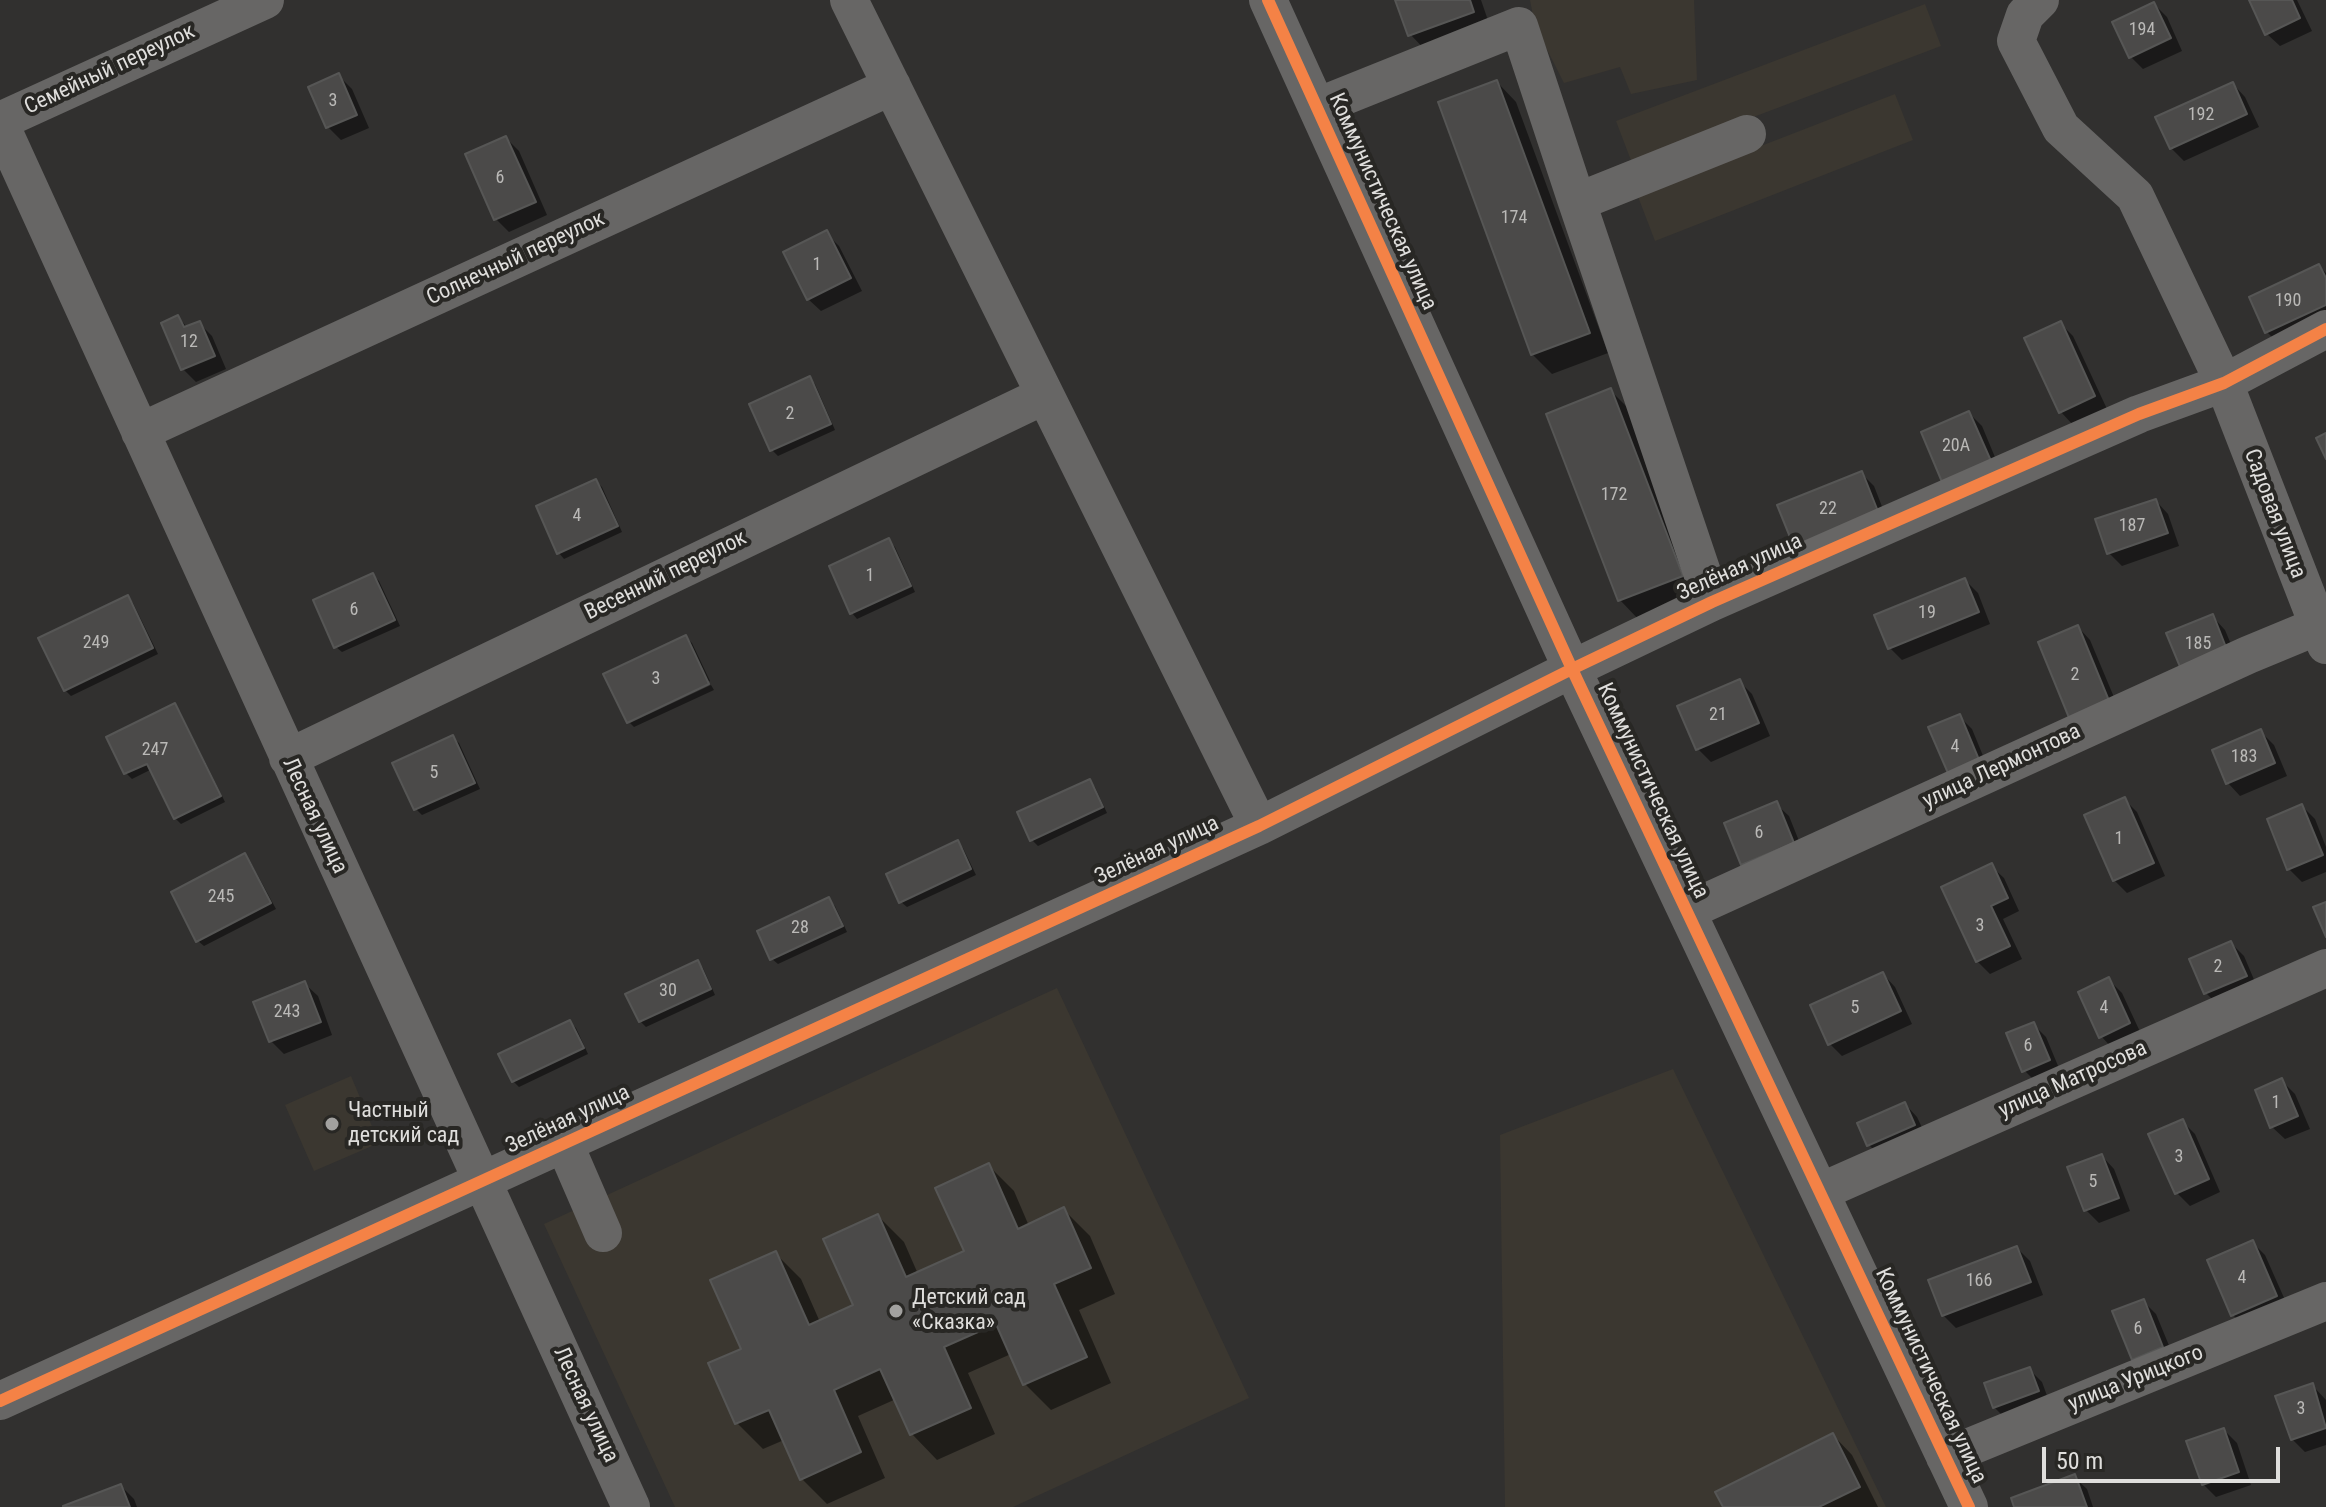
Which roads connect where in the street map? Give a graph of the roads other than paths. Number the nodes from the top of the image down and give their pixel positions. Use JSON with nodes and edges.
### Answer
{"nodes":[{"id":1,"x":265,"y":0,"type":"edge"},
{"id":2,"x":849,"y":0,"type":"edge"},
{"id":3,"x":1268,"y":0,"type":"edge"},
{"id":4,"x":2040,"y":0,"type":"edge"},
{"id":5,"x":1514,"y":13,"type":"edge"},
{"id":6,"x":892,"y":86,"type":"junction"},
{"id":7,"x":1317,"y":107,"type":"junction"},
{"id":8,"x":1747,"y":134,"type":"dead end"},
{"id":9,"x":3,"y":139,"type":"edge"},
{"id":10,"x":1577,"y":202,"type":"junction"},
{"id":11,"x":2326,"y":329,"type":"edge"},
{"id":12,"x":2224,"y":383,"type":"junction"},
{"id":13,"x":1045,"y":395,"type":"junction"},
{"id":14,"x":140,"y":432,"type":"junction"},
{"id":15,"x":2312,"y":570,"type":"edge"},
{"id":16,"x":1712,"y":602,"type":"junction"},
{"id":17,"x":2322,"y":635,"type":"edge"},
{"id":18,"x":1572,"y":669,"type":"junction"},
{"id":19,"x":288,"y":758,"type":"junction"},
{"id":20,"x":1259,"y":826,"type":"junction"},
{"id":21,"x":1687,"y":911,"type":"junction"},
{"id":22,"x":2326,"y":968,"type":"edge"},
{"id":23,"x":564,"y":1143,"type":"junction"},
{"id":24,"x":481,"y":1181,"type":"junction"},
{"id":25,"x":1820,"y":1192,"type":"junction"},
{"id":26,"x":603,"y":1233,"type":"dead end"},
{"id":27,"x":2326,"y":1301,"type":"edge"},
{"id":28,"x":0,"y":1401,"type":"edge"},
{"id":29,"x":1945,"y":1457,"type":"junction"},
{"id":30,"x":631,"y":1507,"type":"edge"},
{"id":31,"x":1969,"y":1507,"type":"edge"}],
"edges":[{"from":1,"to":9,"type":"street","name":"Семейный переулок"},
{"from":2,"to":6,"type":"street"},
{"from":3,"to":7,"type":"street","name":"Коммунистическая улица"},
{"from":4,"to":12,"type":"street","name":"Садовая улица"},
{"from":5,"to":7,"type":"street"},
{"from":5,"to":10,"type":"street"},
{"from":6,"to":13,"type":"street"},
{"from":6,"to":14,"type":"street","name":"Солнечный переулок"},
{"from":7,"to":18,"type":"street","name":"Коммунистическая улица"},
{"from":8,"to":10,"type":"street"},
{"from":9,"to":14,"type":"street","name":"Лесная улица"},
{"from":10,"to":16,"type":"street"},
{"from":11,"to":12,"type":"street","name":"Зелёная улица"},
{"from":12,"to":15,"type":"street","name":"Садовая улица"},
{"from":12,"to":16,"type":"street","name":"Зелёная улица"},
{"from":13,"to":19,"type":"street","name":"Весенний переулок"},
{"from":13,"to":20,"type":"street"},
{"from":14,"to":19,"type":"street","name":"Лесная улица"},
{"from":15,"to":17,"type":"street","name":"Садовая улица"},
{"from":16,"to":18,"type":"street","name":"Зелёная улица"},
{"from":17,"to":21,"type":"street","name":"улица Лермонтова"},
{"from":18,"to":20,"type":"street","name":"Зелёная улица"},
{"from":18,"to":21,"type":"street","name":"Коммунистическая улица"},
{"from":19,"to":24,"type":"street","name":"Лесная улица"},
{"from":20,"to":23,"type":"street","name":"Зелёная улица"},
{"from":21,"to":25,"type":"street","name":"Коммунистическая улица"},
{"from":22,"to":25,"type":"street","name":"улица Матросова"},
{"from":23,"to":24,"type":"street","name":"Зелёная улица"},
{"from":23,"to":26,"type":"street"},
{"from":24,"to":28,"type":"street","name":"Зелёная улица"},
{"from":24,"to":30,"type":"street","name":"Лесная улица"},
{"from":25,"to":29,"type":"street","name":"Коммунистическая улица"},
{"from":27,"to":29,"type":"street","name":"улица Урицкого"},
{"from":29,"to":31,"type":"street","name":"Коммунистическая улица"}]}
